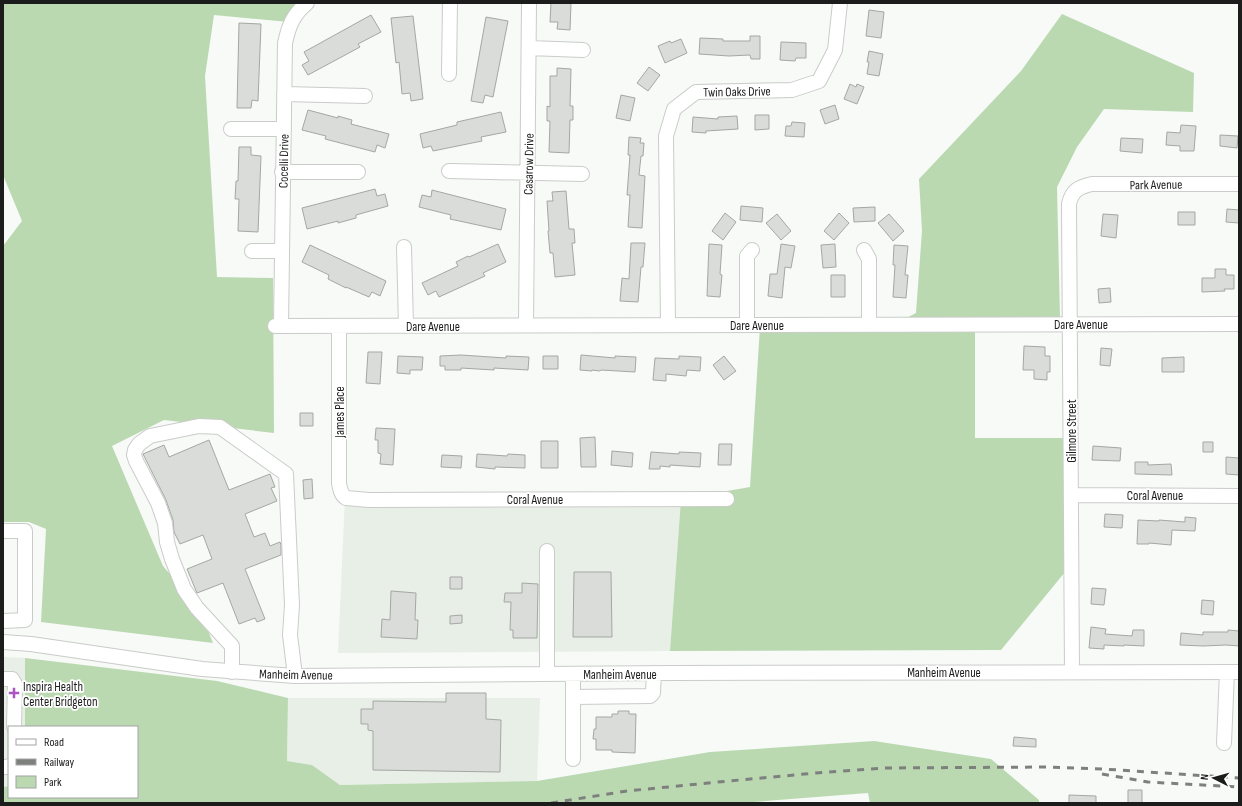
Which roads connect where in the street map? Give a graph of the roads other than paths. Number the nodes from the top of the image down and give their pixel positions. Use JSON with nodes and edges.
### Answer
{"nodes":[{"id":1,"x":307,"y":3,"type":"edge"},
{"id":2,"x":450,"y":3,"type":"edge"},
{"id":3,"x":529,"y":3,"type":"edge"},
{"id":4,"x":840,"y":3,"type":"edge"},
{"id":5,"x":529,"y":48,"type":"junction"},
{"id":6,"x":583,"y":50,"type":"dead end"},
{"id":7,"x":449,"y":74,"type":"dead end"},
{"id":8,"x":284,"y":94,"type":"junction"},
{"id":9,"x":365,"y":96,"type":"dead end"},
{"id":10,"x":231,"y":129,"type":"dead end"},
{"id":11,"x":284,"y":129,"type":"junction"},
{"id":12,"x":282,"y":172,"type":"junction"},
{"id":13,"x":358,"y":172,"type":"dead end"},
{"id":14,"x":449,"y":172,"type":"dead end"},
{"id":15,"x":528,"y":173,"type":"junction"},
{"id":16,"x":582,"y":174,"type":"dead end"},
{"id":17,"x":1239,"y":184,"type":"edge"},
{"id":18,"x":1075,"y":192,"type":"joint"},
{"id":19,"x":404,"y":247,"type":"dead end"},
{"id":20,"x":752,"y":250,"type":"dead end"},
{"id":21,"x":864,"y":250,"type":"dead end"},
{"id":22,"x":252,"y":251,"type":"dead end"},
{"id":23,"x":282,"y":251,"type":"junction"},
{"id":24,"x":1070,"y":324,"type":"junction"},
{"id":25,"x":1239,"y":324,"type":"edge"},
{"id":26,"x":526,"y":325,"type":"junction"},
{"id":27,"x":668,"y":325,"type":"junction"},
{"id":28,"x":747,"y":325,"type":"junction"},
{"id":29,"x":869,"y":325,"type":"junction"},
{"id":30,"x":278,"y":326,"type":"joint"},
{"id":31,"x":339,"y":326,"type":"junction"},
{"id":32,"x":406,"y":326,"type":"junction"},
{"id":33,"x":1071,"y":495,"type":"junction"},
{"id":34,"x":344,"y":496,"type":"joint"},
{"id":35,"x":1239,"y":496,"type":"edge"},
{"id":36,"x":727,"y":499,"type":"dead end"},
{"id":37,"x":3,"y":531,"type":"edge"},
{"id":38,"x":547,"y":551,"type":"dead end"},
{"id":39,"x":3,"y":621,"type":"edge"},
{"id":40,"x":3,"y":642,"type":"edge"},
{"id":41,"x":232,"y":672,"type":"junction"},
{"id":42,"x":1072,"y":672,"type":"junction"},
{"id":43,"x":1233,"y":672,"type":"edge"},
{"id":44,"x":654,"y":673,"type":"junction"},
{"id":45,"x":547,"y":674,"type":"junction"},
{"id":46,"x":573,"y":674,"type":"junction"},
{"id":47,"x":295,"y":676,"type":"junction"},
{"id":48,"x":3,"y":679,"type":"edge"},
{"id":49,"x":572,"y":697,"type":"junction"},
{"id":50,"x":14,"y":726,"type":"edge"},
{"id":51,"x":1224,"y":743,"type":"dead end"},
{"id":52,"x":573,"y":758,"type":"dead end"}],
"edges":[{"from":1,"to":8,"type":"street","name":"Cocelli Drive"},
{"from":2,"to":7,"type":"street"},
{"from":3,"to":5,"type":"street","name":"Casarow Drive"},
{"from":4,"to":27,"type":"street","name":"Twin Oaks Drive"},
{"from":5,"to":6,"type":"street"},
{"from":5,"to":15,"type":"street","name":"Casarow Drive"},
{"from":8,"to":9,"type":"street"},
{"from":8,"to":11,"type":"street","name":"Cocelli Drive"},
{"from":10,"to":11,"type":"street"},
{"from":11,"to":12,"type":"street","name":"Cocelli Drive"},
{"from":12,"to":13,"type":"street"},
{"from":12,"to":23,"type":"street","name":"Cocelli Drive"},
{"from":14,"to":15,"type":"street"},
{"from":15,"to":16,"type":"street"},
{"from":15,"to":26,"type":"street","name":"Casarow Drive"},
{"from":17,"to":18,"type":"street","name":"Park Avenue"},
{"from":18,"to":24,"type":"street","name":"Gilmore Street"},
{"from":19,"to":32,"type":"street"},
{"from":20,"to":28,"type":"street"},
{"from":21,"to":29,"type":"street"},
{"from":22,"to":23,"type":"street"},
{"from":23,"to":30,"type":"street","name":"Cocelli Drive"},
{"from":24,"to":25,"type":"street","name":"Dare Avenue"},
{"from":24,"to":29,"type":"street","name":"Dare Avenue"},
{"from":24,"to":33,"type":"street","name":"Gilmore Street"},
{"from":26,"to":27,"type":"street","name":"Dare Avenue"},
{"from":26,"to":32,"type":"street","name":"Dare Avenue"},
{"from":27,"to":28,"type":"street","name":"Dare Avenue"},
{"from":28,"to":29,"type":"street","name":"Dare Avenue"},
{"from":30,"to":31,"type":"street","name":"Dare Avenue"},
{"from":31,"to":32,"type":"street","name":"Dare Avenue"},
{"from":31,"to":34,"type":"street","name":"James Place"},
{"from":33,"to":35,"type":"street","name":"Coral Avenue"},
{"from":33,"to":42,"type":"street","name":"Gilmore Street"},
{"from":34,"to":36,"type":"street","name":"Coral Avenue"},
{"from":37,"to":39,"type":"street"},
{"from":38,"to":45,"type":"street"},
{"from":40,"to":41,"type":"street","name":"Manheim Avenue"},
{"from":41,"to":47,"type":"street","name":"Manheim Avenue"},
{"from":41,"to":47,"type":"street"},
{"from":42,"to":43,"type":"street","name":"Manheim Avenue"},
{"from":42,"to":44,"type":"street","name":"Manheim Avenue"},
{"from":43,"to":51,"type":"street"},
{"from":44,"to":46,"type":"street","name":"Manheim Avenue"},
{"from":44,"to":49,"type":"street"},
{"from":45,"to":46,"type":"street","name":"Manheim Avenue"},
{"from":45,"to":47,"type":"street","name":"Manheim Avenue"},
{"from":46,"to":49,"type":"street"},
{"from":48,"to":50,"type":"street"},
{"from":49,"to":52,"type":"street"}]}
